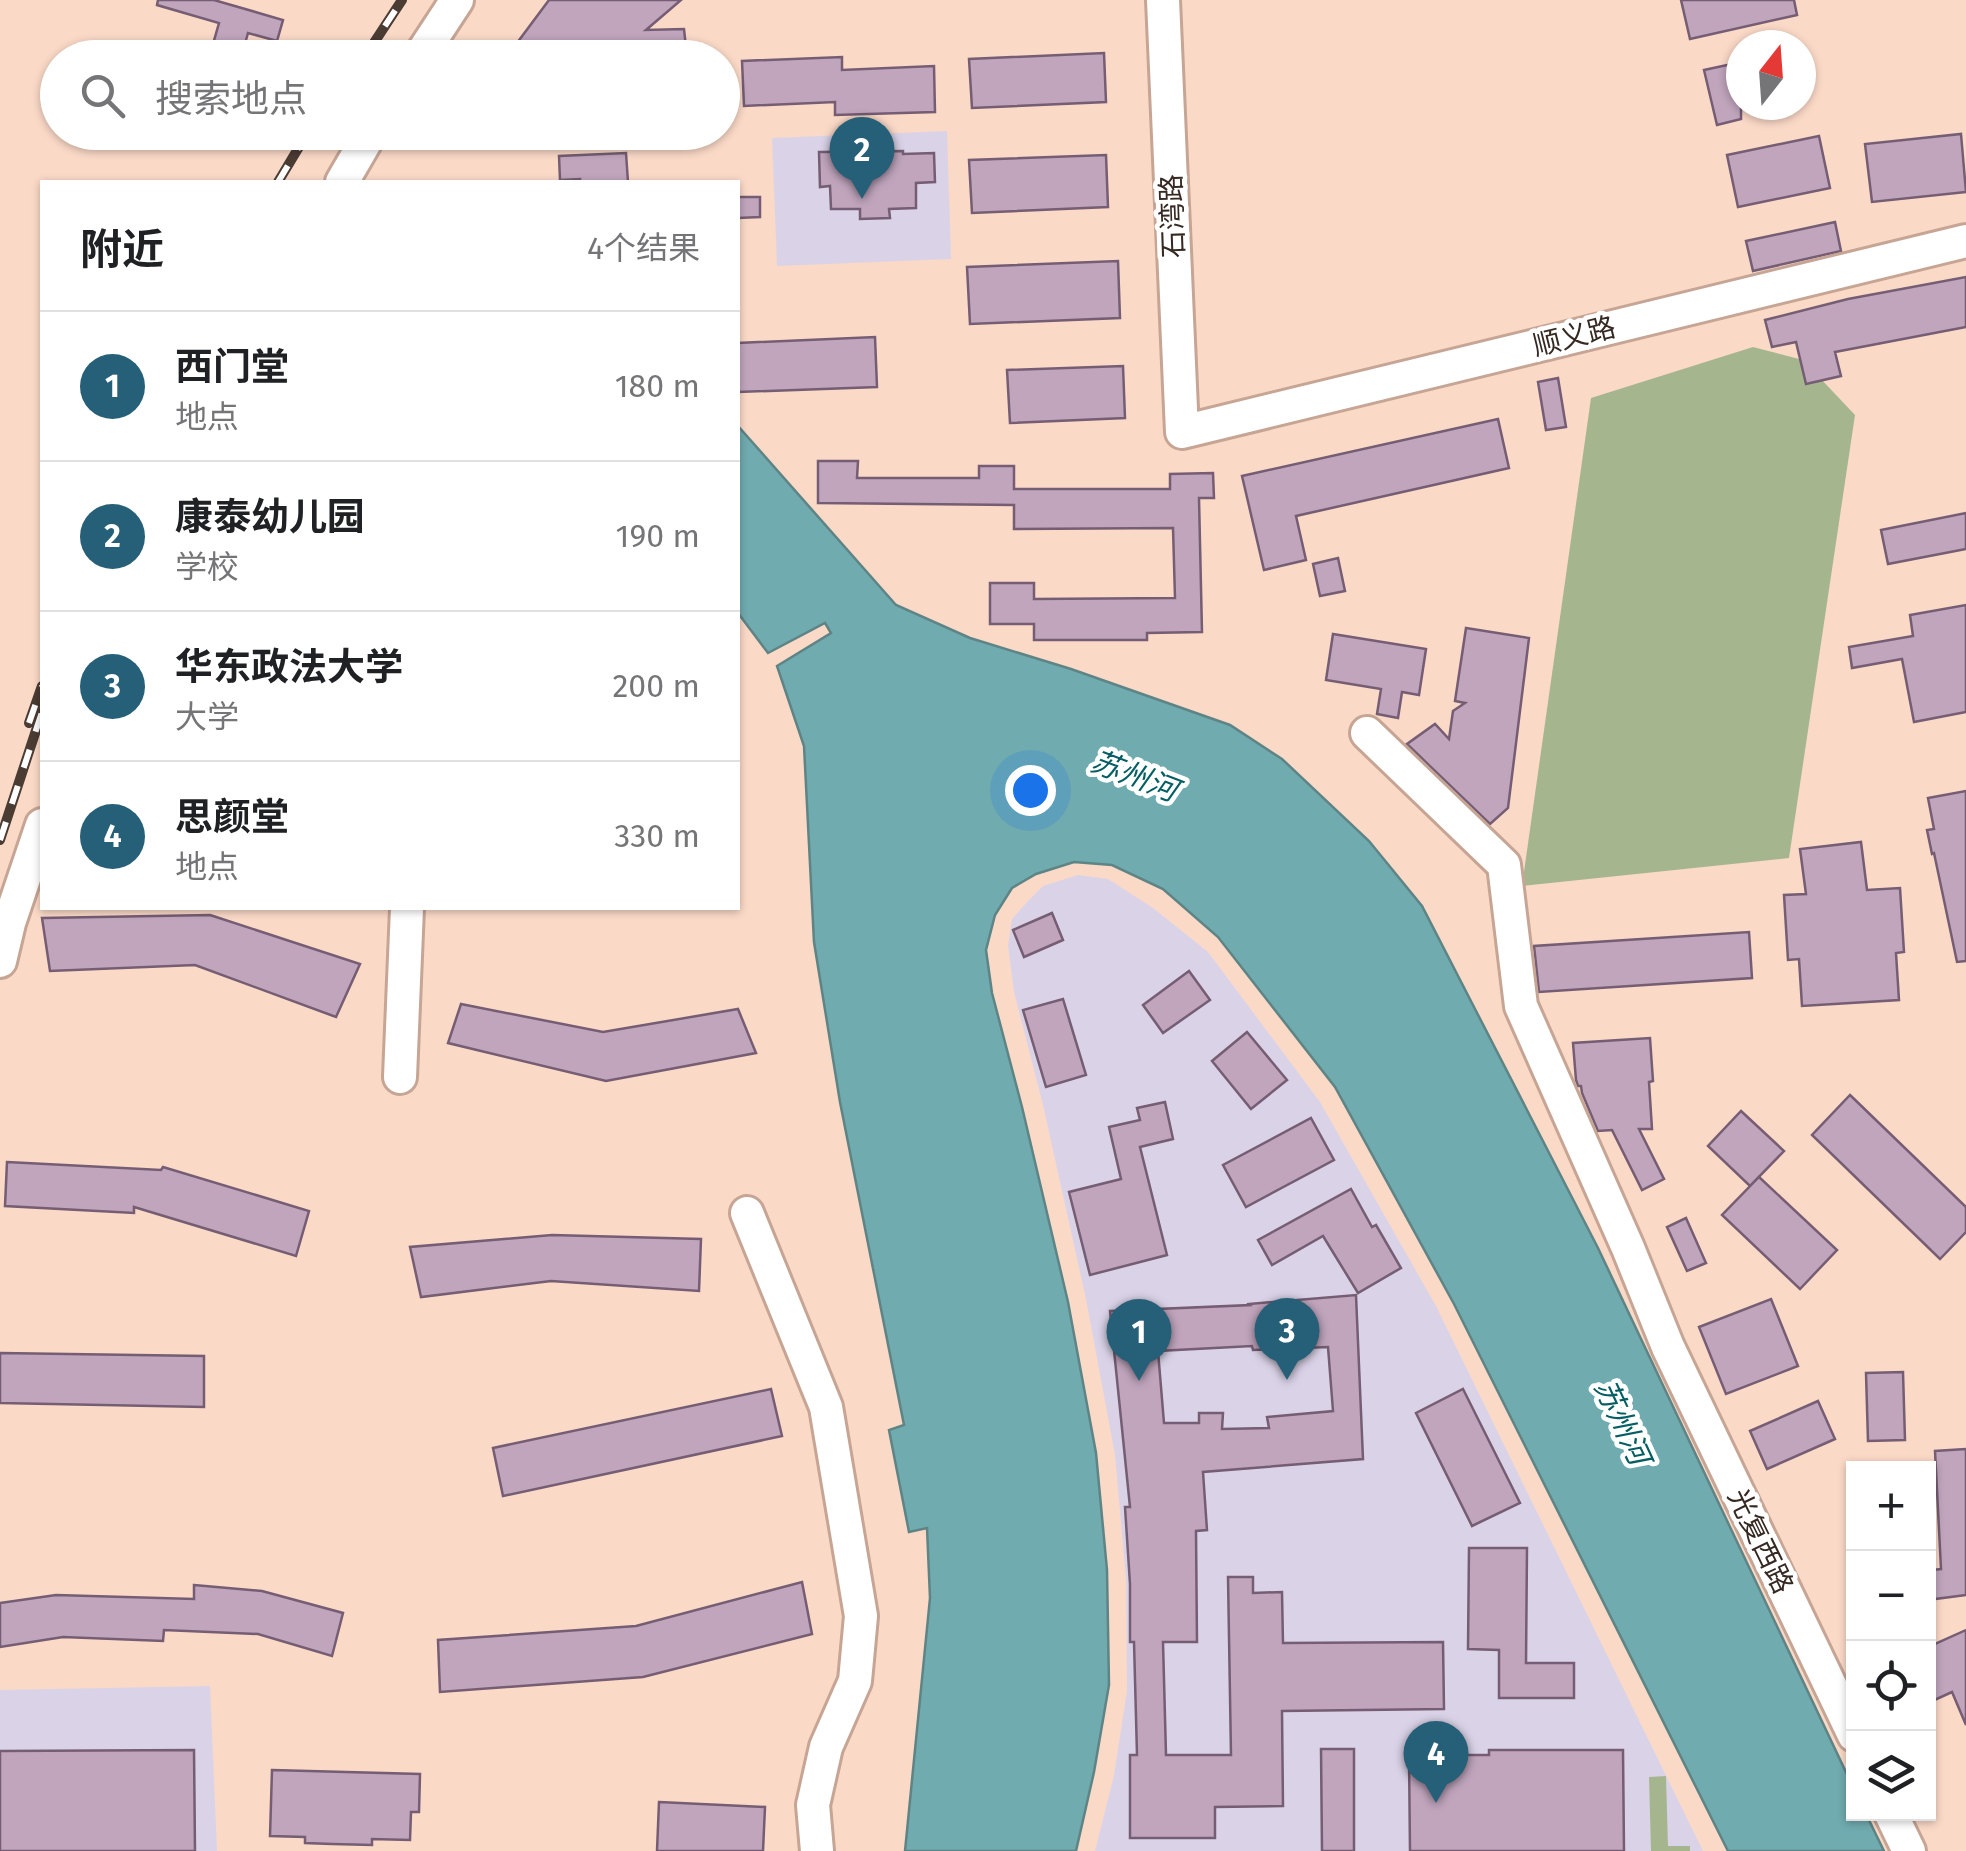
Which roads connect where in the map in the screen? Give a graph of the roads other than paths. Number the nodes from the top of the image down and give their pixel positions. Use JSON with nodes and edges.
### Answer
{"nodes":[{"id":1,"x":457,"y":0,"type":"edge"},
{"id":2,"x":1163,"y":0,"type":"edge"},
{"id":3,"x":431,"y":40,"type":"edge"},
{"id":4,"x":361,"y":150,"type":"edge"},
{"id":5,"x":343,"y":180,"type":"edge"},
{"id":6,"x":1966,"y":241,"type":"edge"},
{"id":7,"x":1182,"y":432,"type":"joint"},
{"id":8,"x":1367,"y":732,"type":"dead end"},
{"id":9,"x":40,"y":831,"type":"edge"},
{"id":10,"x":407,"y":910,"type":"edge"},
{"id":11,"x":0,"y":961,"type":"edge"},
{"id":12,"x":400,"y":1078,"type":"dead end"},
{"id":13,"x":747,"y":1213,"type":"dead end"},
{"id":14,"x":1852,"y":1731,"type":"edge"},
{"id":15,"x":1894,"y":1821,"type":"edge"},
{"id":16,"x":817,"y":1851,"type":"edge"},
{"id":17,"x":1909,"y":1851,"type":"edge"}],
"edges":[{"from":1,"to":3,"type":"street"},
{"from":2,"to":7,"type":"street","name":"石湾路"},
{"from":4,"to":5,"type":"street"},
{"from":6,"to":7,"type":"street","name":"顺义路"},
{"from":8,"to":14,"type":"street","name":"光复西路"},
{"from":9,"to":11,"type":"street"},
{"from":10,"to":12,"type":"street"},
{"from":13,"to":16,"type":"street"},
{"from":15,"to":17,"type":"street"}]}
